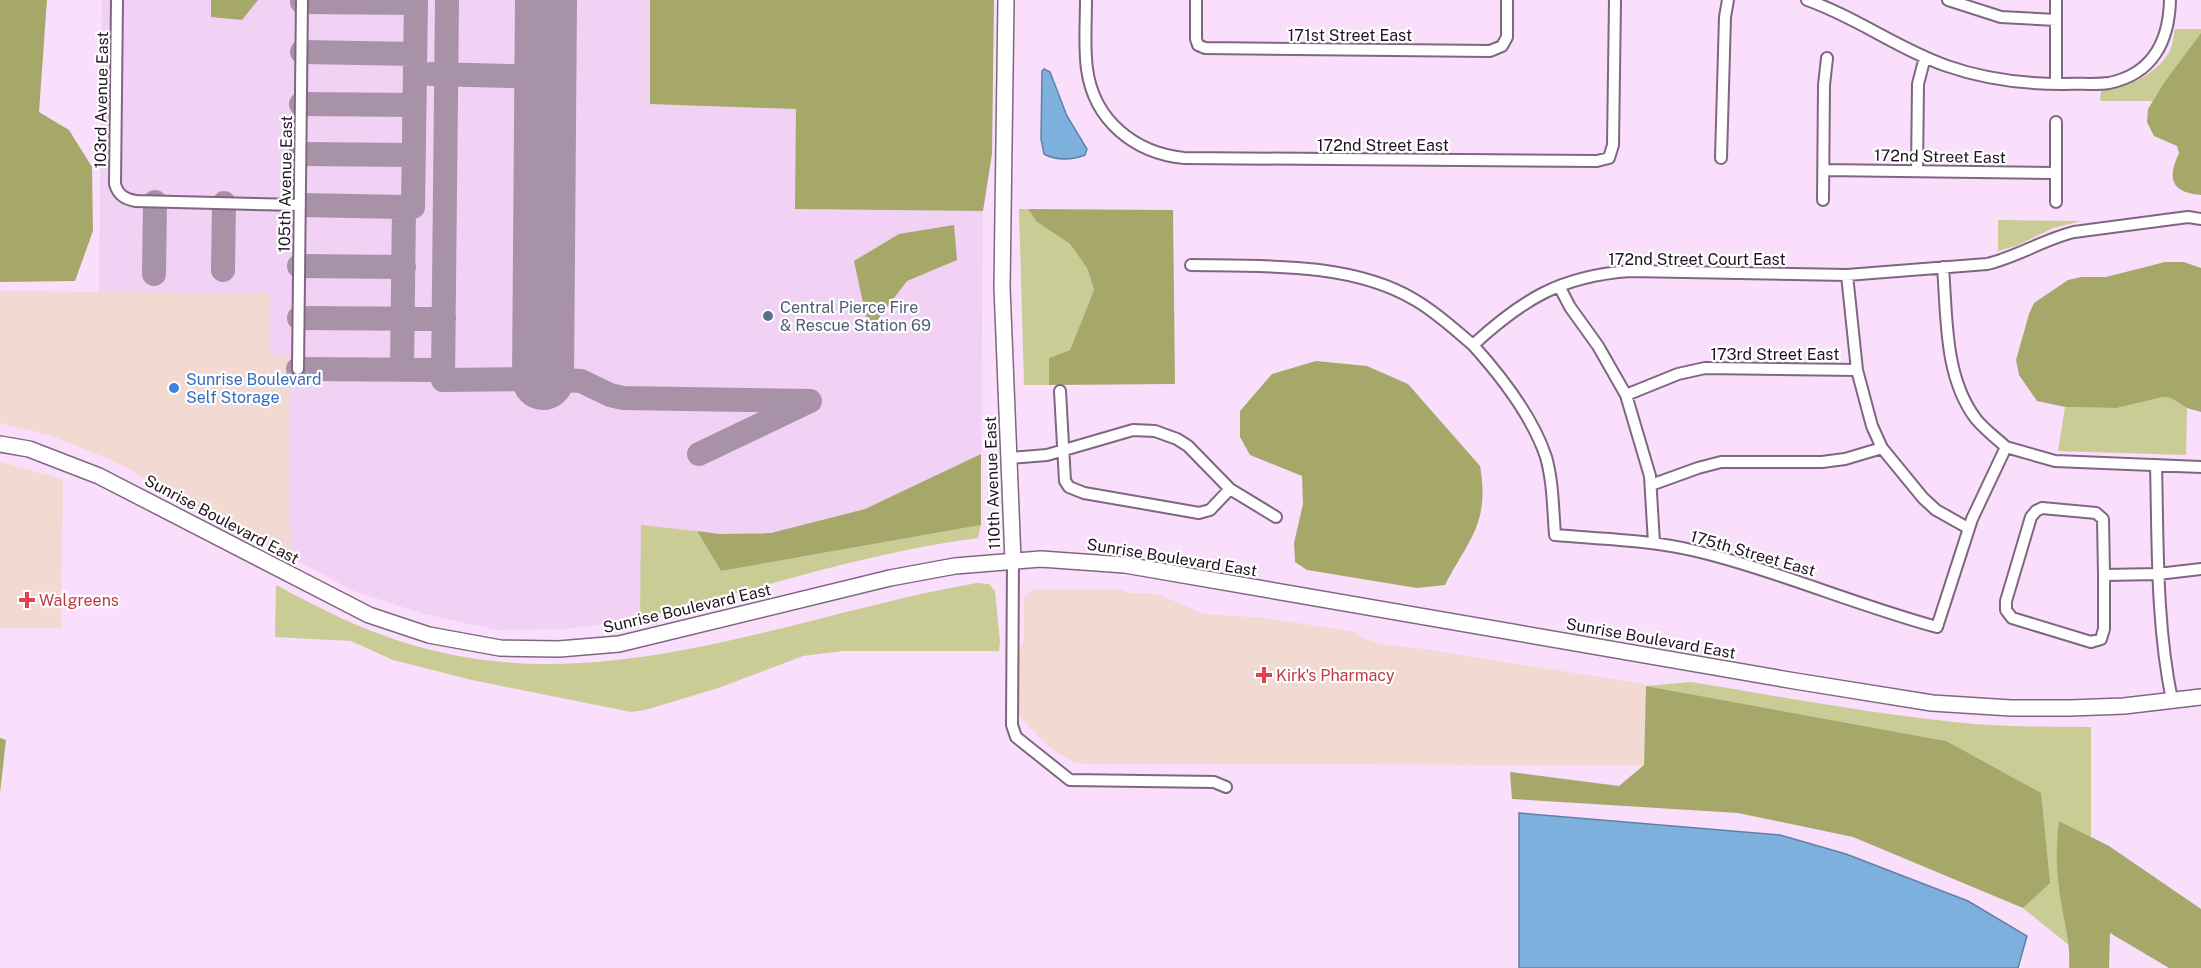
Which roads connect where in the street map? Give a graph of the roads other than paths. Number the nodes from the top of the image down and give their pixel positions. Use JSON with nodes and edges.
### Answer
{"nodes":[{"id":1,"x":117,"y":0,"type":"edge"},
{"id":2,"x":302,"y":0,"type":"edge"},
{"id":3,"x":1006,"y":0,"type":"edge"},
{"id":4,"x":1086,"y":0,"type":"edge"},
{"id":5,"x":1196,"y":0,"type":"edge"},
{"id":6,"x":1507,"y":0,"type":"edge"},
{"id":7,"x":1615,"y":0,"type":"edge"},
{"id":8,"x":1728,"y":0,"type":"edge"},
{"id":9,"x":1807,"y":0,"type":"edge"},
{"id":10,"x":1948,"y":0,"type":"edge"},
{"id":11,"x":2056,"y":0,"type":"edge"},
{"id":12,"x":2170,"y":0,"type":"edge"},
{"id":13,"x":2056,"y":20,"type":"junction"},
{"id":14,"x":1925,"y":57,"type":"junction"},
{"id":15,"x":1827,"y":58,"type":"dead end"},
{"id":16,"x":2056,"y":84,"type":"junction"},
{"id":17,"x":2056,"y":122,"type":"dead end"},
{"id":18,"x":1721,"y":158,"type":"dead end"},
{"id":19,"x":1824,"y":170,"type":"junction"},
{"id":20,"x":1917,"y":171,"type":"junction"},
{"id":21,"x":2055,"y":173,"type":"junction"},
{"id":22,"x":1823,"y":200,"type":"dead end"},
{"id":23,"x":2056,"y":202,"type":"dead end"},
{"id":24,"x":300,"y":205,"type":"junction"},
{"id":25,"x":2201,"y":219,"type":"edge"},
{"id":26,"x":1191,"y":265,"type":"dead end"},
{"id":27,"x":1943,"y":267,"type":"junction"},
{"id":28,"x":1846,"y":275,"type":"junction"},
{"id":29,"x":1559,"y":286,"type":"junction"},
{"id":30,"x":1473,"y":345,"type":"junction"},
{"id":31,"x":298,"y":369,"type":"dead end"},
{"id":32,"x":1857,"y":370,"type":"junction"},
{"id":33,"x":1060,"y":391,"type":"dead end"},
{"id":34,"x":1626,"y":395,"type":"junction"},
{"id":35,"x":0,"y":444,"type":"edge"},
{"id":36,"x":2006,"y":447,"type":"junction"},
{"id":37,"x":1882,"y":448,"type":"junction"},
{"id":38,"x":1063,"y":452,"type":"junction"},
{"id":39,"x":1009,"y":458,"type":"junction"},
{"id":40,"x":2156,"y":465,"type":"junction"},
{"id":41,"x":2201,"y":467,"type":"edge"},
{"id":42,"x":1650,"y":485,"type":"junction"},
{"id":43,"x":1230,"y":489,"type":"junction"},
{"id":44,"x":1276,"y":517,"type":"dead end"},
{"id":45,"x":1968,"y":528,"type":"junction"},
{"id":46,"x":1654,"y":543,"type":"junction"},
{"id":47,"x":1013,"y":560,"type":"junction"},
{"id":48,"x":2201,"y":569,"type":"edge"},
{"id":49,"x":2158,"y":574,"type":"junction"},
{"id":50,"x":2104,"y":575,"type":"junction"},
{"id":51,"x":2201,"y":697,"type":"edge"},
{"id":52,"x":2172,"y":700,"type":"junction"},
{"id":53,"x":1227,"y":787,"type":"dead end"}],
"edges":[{"from":1,"to":24,"type":"street","name":"103rd Avenue East"},
{"from":2,"to":24,"type":"street","name":"105th Avenue East"},
{"from":3,"to":39,"type":"main road","name":"110th Avenue East"},
{"from":4,"to":7,"type":"street","name":"172nd Street East"},
{"from":5,"to":6,"type":"street","name":"171st Street East"},
{"from":8,"to":18,"type":"street"},
{"from":9,"to":14,"type":"street"},
{"from":10,"to":13,"type":"street"},
{"from":11,"to":13,"type":"street"},
{"from":12,"to":16,"type":"street"},
{"from":13,"to":16,"type":"street"},
{"from":14,"to":16,"type":"street"},
{"from":14,"to":20,"type":"street"},
{"from":15,"to":19,"type":"street"},
{"from":17,"to":21,"type":"street"},
{"from":19,"to":20,"type":"street","name":"172nd Street East"},
{"from":19,"to":22,"type":"street"},
{"from":20,"to":21,"type":"street","name":"172nd Street East"},
{"from":21,"to":23,"type":"street"},
{"from":24,"to":31,"type":"street","name":"105th Avenue East"},
{"from":25,"to":27,"type":"street","name":"172nd Street Court East"},
{"from":26,"to":30,"type":"street"},
{"from":27,"to":28,"type":"street","name":"172nd Street Court East"},
{"from":27,"to":36,"type":"street"},
{"from":28,"to":29,"type":"street","name":"172nd Street Court East"},
{"from":28,"to":32,"type":"street"},
{"from":29,"to":30,"type":"street","name":"172nd Street Court East"},
{"from":29,"to":34,"type":"street"},
{"from":30,"to":46,"type":"street","name":"175th Street East"},
{"from":32,"to":34,"type":"street","name":"173rd Street East"},
{"from":32,"to":37,"type":"street"},
{"from":33,"to":38,"type":"street"},
{"from":34,"to":42,"type":"street"},
{"from":35,"to":47,"type":"main road","name":"Sunrise Boulevard East"},
{"from":36,"to":40,"type":"street"},
{"from":36,"to":45,"type":"street"},
{"from":37,"to":42,"type":"street"},
{"from":37,"to":45,"type":"street"},
{"from":38,"to":39,"type":"street"},
{"from":38,"to":43,"type":"street"},
{"from":38,"to":43,"type":"street"},
{"from":39,"to":47,"type":"main road","name":"110th Avenue East"},
{"from":40,"to":41,"type":"street"},
{"from":40,"to":49,"type":"street"},
{"from":42,"to":46,"type":"street"},
{"from":43,"to":44,"type":"street"},
{"from":45,"to":46,"type":"street","name":"175th Street East"},
{"from":47,"to":52,"type":"main road","name":"Sunrise Boulevard East"},
{"from":47,"to":53,"type":"street","name":"110th Avenue East"},
{"from":48,"to":49,"type":"street"},
{"from":49,"to":50,"type":"street"},
{"from":49,"to":52,"type":"street"},
{"from":50,"to":50,"type":"street"},
{"from":51,"to":52,"type":"main road","name":"Sunrise Boulevard East"}]}
